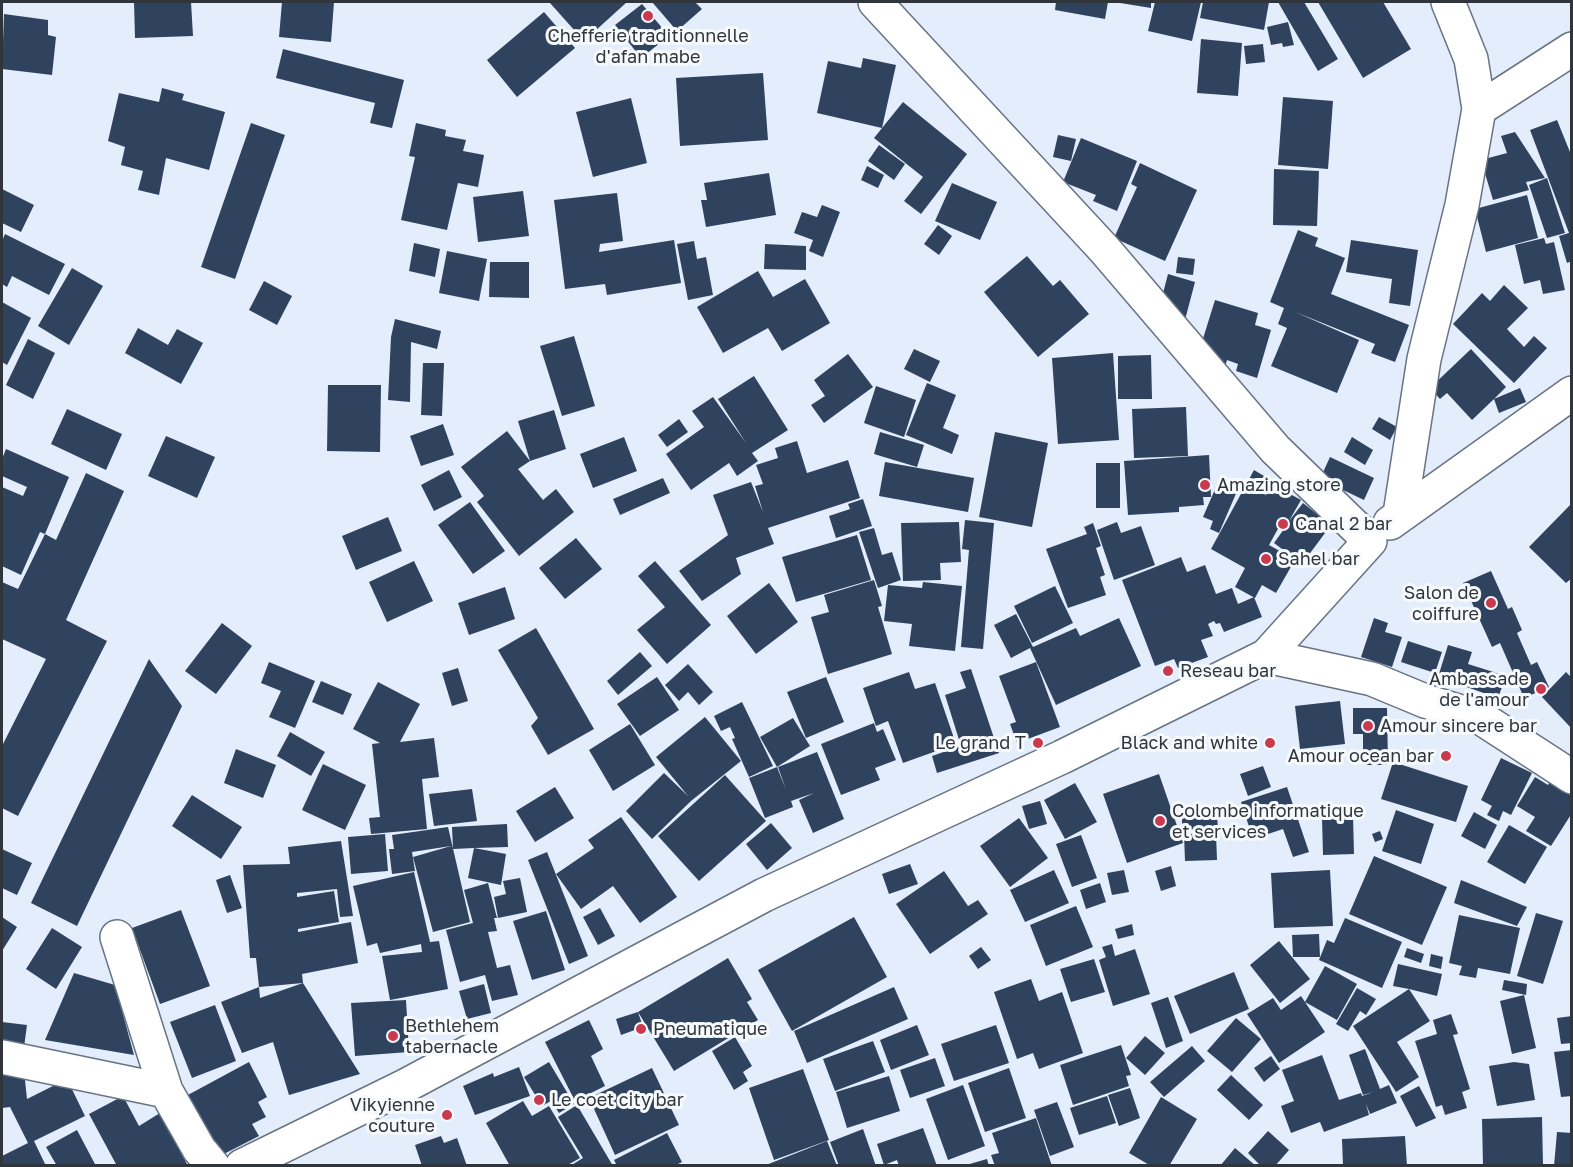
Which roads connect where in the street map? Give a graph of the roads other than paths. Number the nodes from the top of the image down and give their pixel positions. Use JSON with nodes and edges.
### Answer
{"nodes":[{"id":1,"x":875,"y":2,"type":"edge"},
{"id":2,"x":1448,"y":2,"type":"edge"},
{"id":3,"x":1572,"y":49,"type":"edge"},
{"id":4,"x":1479,"y":109,"type":"junction"},
{"id":5,"x":1572,"y":393,"type":"edge"},
{"id":6,"x":1400,"y":514,"type":"junction"},
{"id":7,"x":1370,"y":540,"type":"junction"},
{"id":8,"x":1266,"y":656,"type":"junction"},
{"id":9,"x":1572,"y":777,"type":"edge"},
{"id":10,"x":117,"y":937,"type":"dead end"},
{"id":11,"x":2,"y":1057,"type":"edge"},
{"id":12,"x":166,"y":1091,"type":"junction"},
{"id":13,"x":213,"y":1166,"type":"edge"},
{"id":14,"x":242,"y":1166,"type":"edge"}],
"edges":[{"from":1,"to":7,"type":"street"},
{"from":2,"to":4,"type":"street"},
{"from":3,"to":4,"type":"street"},
{"from":4,"to":6,"type":"street"},
{"from":5,"to":6,"type":"street"},
{"from":6,"to":7,"type":"street"},
{"from":7,"to":8,"type":"street"},
{"from":8,"to":9,"type":"street"},
{"from":8,"to":14,"type":"street"},
{"from":10,"to":12,"type":"street"},
{"from":11,"to":12,"type":"street"},
{"from":12,"to":13,"type":"street"}]}
